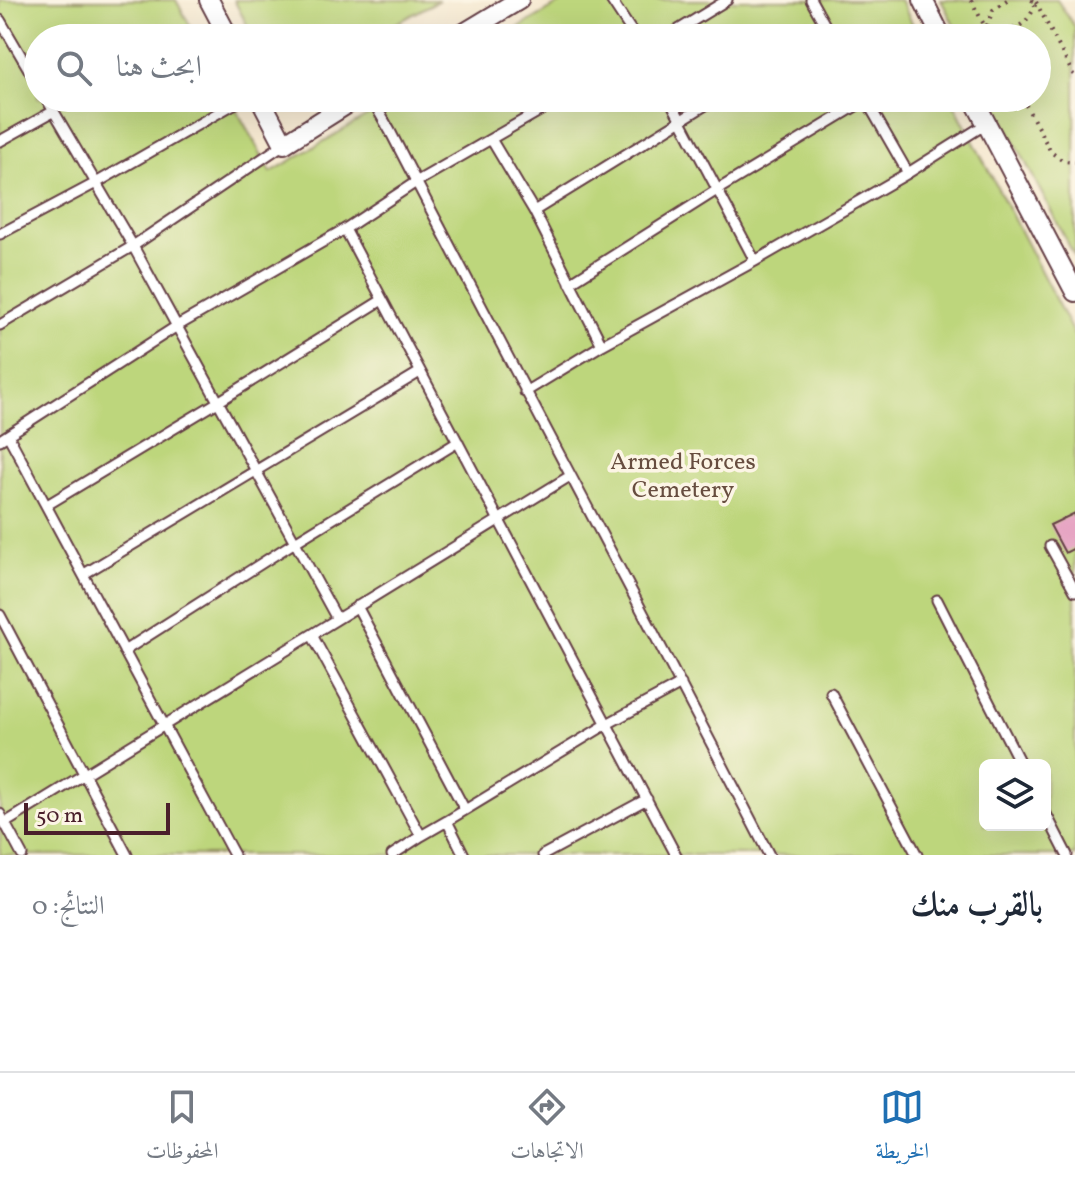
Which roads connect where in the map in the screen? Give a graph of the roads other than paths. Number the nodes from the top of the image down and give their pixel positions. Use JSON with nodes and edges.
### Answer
{"nodes":[{"id":1,"x":209,"y":0,"type":"edge"},
{"id":2,"x":519,"y":0,"type":"edge"},
{"id":3,"x":611,"y":0,"type":"edge"},
{"id":4,"x":727,"y":0,"type":"edge"},
{"id":5,"x":811,"y":0,"type":"edge"},
{"id":6,"x":923,"y":0,"type":"edge"},
{"id":7,"x":0,"y":20,"type":"edge"},
{"id":8,"x":222,"y":24,"type":"edge"},
{"id":9,"x":479,"y":24,"type":"edge"},
{"id":10,"x":627,"y":24,"type":"edge"},
{"id":11,"x":688,"y":24,"type":"edge"},
{"id":12,"x":822,"y":24,"type":"edge"},
{"id":13,"x":935,"y":24,"type":"edge"},
{"id":14,"x":24,"y":61,"type":"edge"},
{"id":15,"x":52,"y":112,"type":"edge"},
{"id":16,"x":55,"y":112,"type":"edge"},
{"id":17,"x":220,"y":112,"type":"edge"},
{"id":18,"x":267,"y":112,"type":"edge"},
{"id":19,"x":335,"y":112,"type":"edge"},
{"id":20,"x":378,"y":112,"type":"edge"},
{"id":21,"x":538,"y":112,"type":"edge"},
{"id":22,"x":676,"y":112,"type":"edge"},
{"id":23,"x":692,"y":112,"type":"edge"},
{"id":24,"x":845,"y":112,"type":"edge"},
{"id":25,"x":873,"y":112,"type":"edge"},
{"id":26,"x":980,"y":112,"type":"edge"},
{"id":27,"x":680,"y":119,"type":"junction"},
{"id":28,"x":986,"y":124,"type":"junction"},
{"id":29,"x":491,"y":139,"type":"junction"},
{"id":30,"x":0,"y":141,"type":"edge"},
{"id":31,"x":284,"y":144,"type":"junction"},
{"id":32,"x":908,"y":173,"type":"junction"},
{"id":33,"x":416,"y":182,"type":"junction"},
{"id":34,"x":96,"y":183,"type":"junction"},
{"id":35,"x":717,"y":190,"type":"junction"},
{"id":36,"x":534,"y":211,"type":"junction"},
{"id":37,"x":345,"y":229,"type":"junction"},
{"id":38,"x":0,"y":234,"type":"edge"},
{"id":39,"x":133,"y":246,"type":"junction"},
{"id":40,"x":755,"y":261,"type":"junction"},
{"id":41,"x":570,"y":283,"type":"junction"},
{"id":42,"x":1075,"y":292,"type":"edge"},
{"id":43,"x":382,"y":300,"type":"junction"},
{"id":44,"x":0,"y":325,"type":"edge"},
{"id":45,"x":177,"y":326,"type":"junction"},
{"id":46,"x":602,"y":345,"type":"junction"},
{"id":47,"x":420,"y":372,"type":"junction"},
{"id":48,"x":525,"y":392,"type":"junction"},
{"id":49,"x":218,"y":402,"type":"junction"},
{"id":50,"x":4,"y":437,"type":"edge"},
{"id":51,"x":458,"y":442,"type":"junction"},
{"id":52,"x":255,"y":471,"type":"junction"},
{"id":53,"x":570,"y":476,"type":"junction"},
{"id":54,"x":47,"y":505,"type":"junction"},
{"id":55,"x":499,"y":519,"type":"junction"},
{"id":56,"x":295,"y":542,"type":"junction"},
{"id":57,"x":1050,"y":546,"type":"dead end"},
{"id":58,"x":84,"y":574,"type":"junction"},
{"id":59,"x":1075,"y":591,"type":"edge"},
{"id":60,"x":937,"y":600,"type":"dead end"},
{"id":61,"x":357,"y":606,"type":"junction"},
{"id":62,"x":0,"y":615,"type":"edge"},
{"id":63,"x":337,"y":619,"type":"junction"},
{"id":64,"x":312,"y":635,"type":"junction"},
{"id":65,"x":124,"y":651,"type":"junction"},
{"id":66,"x":681,"y":684,"type":"junction"},
{"id":67,"x":831,"y":693,"type":"dead end"},
{"id":68,"x":607,"y":724,"type":"junction"},
{"id":69,"x":164,"y":726,"type":"junction"},
{"id":70,"x":1018,"y":759,"type":"edge"},
{"id":71,"x":84,"y":775,"type":"junction"},
{"id":72,"x":647,"y":799,"type":"junction"},
{"id":73,"x":465,"y":810,"type":"junction"},
{"id":74,"x":2,"y":818,"type":"edge"},
{"id":75,"x":447,"y":821,"type":"junction"},
{"id":76,"x":1051,"y":824,"type":"edge"},
{"id":77,"x":421,"y":836,"type":"junction"},
{"id":78,"x":22,"y":855,"type":"edge"},
{"id":79,"x":127,"y":855,"type":"edge"},
{"id":80,"x":234,"y":855,"type":"edge"},
{"id":81,"x":392,"y":855,"type":"edge"},
{"id":82,"x":464,"y":855,"type":"edge"},
{"id":83,"x":543,"y":855,"type":"edge"},
{"id":84,"x":676,"y":855,"type":"edge"},
{"id":85,"x":769,"y":855,"type":"edge"},
{"id":86,"x":917,"y":855,"type":"edge"},
{"id":87,"x":1067,"y":855,"type":"edge"}],
"edges":[{"from":1,"to":8,"type":"street"},
{"from":2,"to":9,"type":"street"},
{"from":3,"to":10,"type":"lane"},
{"from":4,"to":11,"type":"lane"},
{"from":5,"to":12,"type":"lane"},
{"from":6,"to":13,"type":"street"},
{"from":7,"to":14,"type":"lane"},
{"from":15,"to":30,"type":"lane"},
{"from":16,"to":34,"type":"lane"},
{"from":17,"to":34,"type":"lane"},
{"from":18,"to":31,"type":"street"},
{"from":19,"to":31,"type":"street"},
{"from":20,"to":33,"type":"lane"},
{"from":21,"to":29,"type":"lane"},
{"from":22,"to":27,"type":"lane"},
{"from":23,"to":27,"type":"lane"},
{"from":24,"to":35,"type":"lane"},
{"from":25,"to":32,"type":"lane"},
{"from":26,"to":28,"type":"street"},
{"from":27,"to":35,"type":"lane"},
{"from":27,"to":36,"type":"lane"},
{"from":28,"to":32,"type":"lane"},
{"from":28,"to":42,"type":"street"},
{"from":29,"to":33,"type":"lane"},
{"from":29,"to":36,"type":"lane"},
{"from":31,"to":39,"type":"lane"},
{"from":32,"to":40,"type":"lane"},
{"from":33,"to":37,"type":"lane"},
{"from":33,"to":48,"type":"lane"},
{"from":34,"to":38,"type":"lane"},
{"from":34,"to":39,"type":"lane"},
{"from":35,"to":40,"type":"lane"},
{"from":35,"to":41,"type":"lane"},
{"from":36,"to":41,"type":"lane"},
{"from":37,"to":43,"type":"lane"},
{"from":37,"to":45,"type":"lane"},
{"from":39,"to":44,"type":"lane"},
{"from":39,"to":45,"type":"lane"},
{"from":40,"to":46,"type":"lane"},
{"from":41,"to":46,"type":"lane"},
{"from":43,"to":47,"type":"lane"},
{"from":43,"to":49,"type":"lane"},
{"from":45,"to":49,"type":"lane"},
{"from":45,"to":50,"type":"lane"},
{"from":46,"to":48,"type":"lane"},
{"from":47,"to":51,"type":"lane"},
{"from":47,"to":52,"type":"lane"},
{"from":48,"to":53,"type":"lane"},
{"from":49,"to":52,"type":"lane"},
{"from":49,"to":54,"type":"lane"},
{"from":50,"to":54,"type":"lane"},
{"from":51,"to":55,"type":"lane"},
{"from":51,"to":56,"type":"lane"},
{"from":52,"to":56,"type":"lane"},
{"from":52,"to":58,"type":"lane"},
{"from":53,"to":55,"type":"lane"},
{"from":53,"to":66,"type":"lane"},
{"from":54,"to":58,"type":"lane"},
{"from":55,"to":61,"type":"lane"},
{"from":55,"to":68,"type":"lane"},
{"from":56,"to":63,"type":"lane"},
{"from":56,"to":65,"type":"lane"},
{"from":57,"to":59,"type":"lane"},
{"from":58,"to":65,"type":"lane"},
{"from":60,"to":70,"type":"lane"},
{"from":61,"to":63,"type":"lane"},
{"from":61,"to":73,"type":"lane"},
{"from":62,"to":71,"type":"lane"},
{"from":63,"to":64,"type":"lane"},
{"from":64,"to":69,"type":"lane"},
{"from":64,"to":77,"type":"lane"},
{"from":65,"to":69,"type":"lane"},
{"from":66,"to":68,"type":"lane"},
{"from":66,"to":85,"type":"lane"},
{"from":67,"to":86,"type":"lane"},
{"from":68,"to":72,"type":"lane"},
{"from":68,"to":73,"type":"lane"},
{"from":69,"to":71,"type":"lane"},
{"from":69,"to":80,"type":"lane"},
{"from":71,"to":74,"type":"lane"},
{"from":71,"to":79,"type":"lane"},
{"from":72,"to":83,"type":"lane"},
{"from":72,"to":84,"type":"lane"},
{"from":73,"to":75,"type":"lane"},
{"from":74,"to":78,"type":"lane"},
{"from":75,"to":77,"type":"lane"},
{"from":75,"to":82,"type":"lane"},
{"from":76,"to":87,"type":"lane"},
{"from":77,"to":81,"type":"lane"}]}
